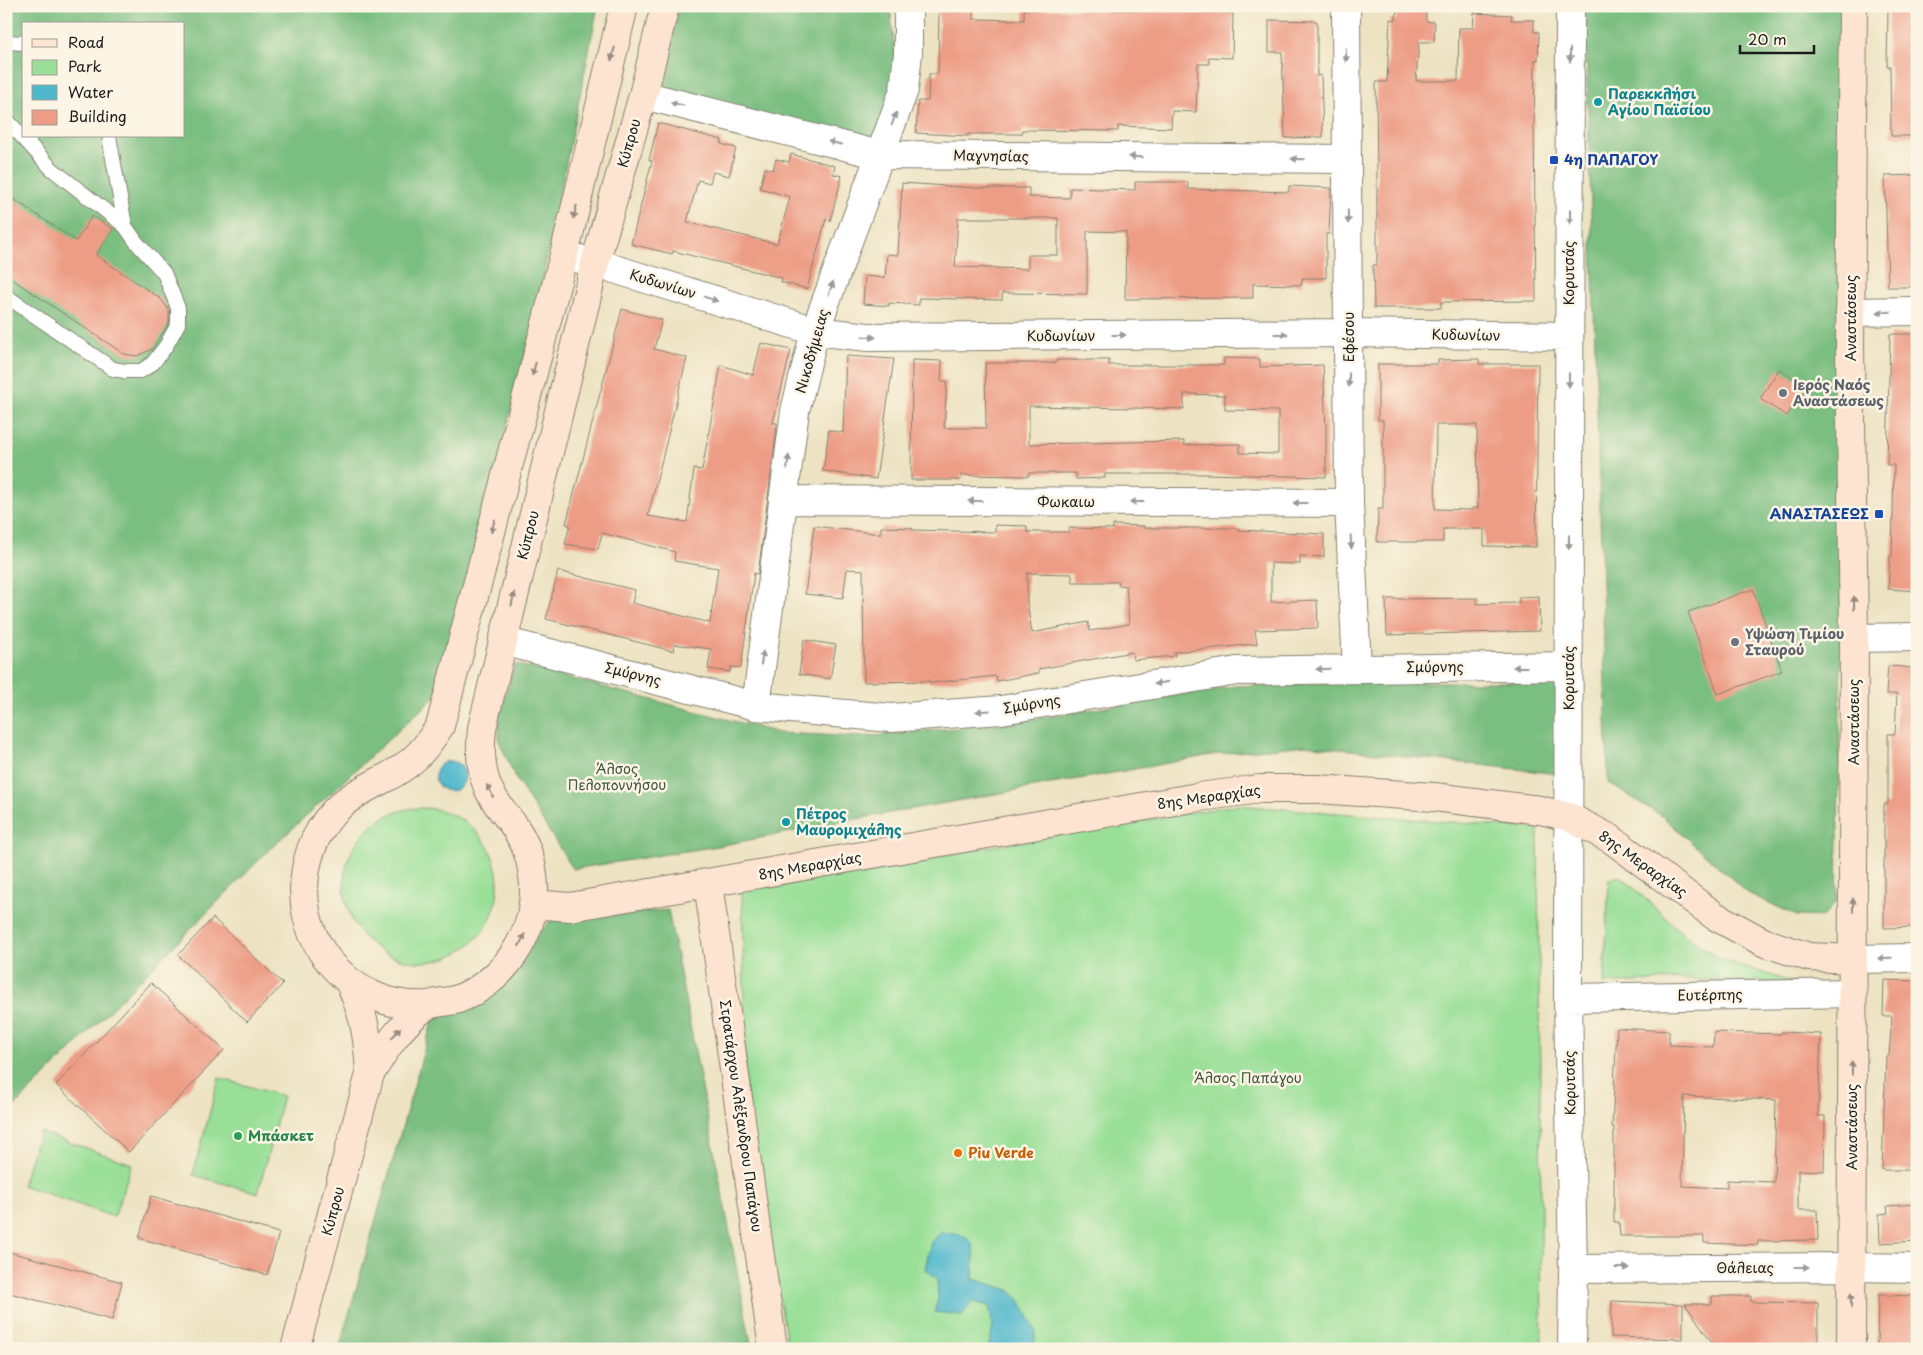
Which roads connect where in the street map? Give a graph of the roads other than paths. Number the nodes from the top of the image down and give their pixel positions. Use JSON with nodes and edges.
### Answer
{"nodes":[{"id":1,"x":624,"y":6,"type":"edge"},
{"id":2,"x":665,"y":6,"type":"edge"},
{"id":3,"x":908,"y":6,"type":"edge"},
{"id":4,"x":1346,"y":6,"type":"edge"},
{"id":5,"x":1570,"y":6,"type":"edge"},
{"id":6,"x":1853,"y":6,"type":"edge"},
{"id":7,"x":6,"y":42,"type":"edge"},
{"id":8,"x":22,"y":43,"type":"edge"},
{"id":9,"x":643,"y":95,"type":"junction"},
{"id":10,"x":6,"y":119,"type":"edge"},
{"id":11,"x":22,"y":136,"type":"edge"},
{"id":12,"x":23,"y":138,"type":"edge"},
{"id":13,"x":109,"y":138,"type":"edge"},
{"id":14,"x":880,"y":155,"type":"junction"},
{"id":15,"x":1347,"y":159,"type":"junction"},
{"id":16,"x":125,"y":226,"type":"junction"},
{"id":17,"x":564,"y":255,"type":"junction"},
{"id":18,"x":595,"y":263,"type":"junction"},
{"id":19,"x":6,"y":296,"type":"edge"},
{"id":20,"x":1917,"y":311,"type":"edge"},
{"id":21,"x":1850,"y":312,"type":"junction"},
{"id":22,"x":815,"y":331,"type":"junction"},
{"id":23,"x":1349,"y":333,"type":"junction"},
{"id":24,"x":1569,"y":336,"type":"junction"},
{"id":25,"x":783,"y":500,"type":"junction"},
{"id":26,"x":1348,"y":503,"type":"junction"},
{"id":27,"x":1854,"y":638,"type":"junction"},
{"id":28,"x":1917,"y":638,"type":"edge"},
{"id":29,"x":503,"y":641,"type":"junction"},
{"id":30,"x":1569,"y":666,"type":"junction"},
{"id":31,"x":1357,"y":668,"type":"junction"},
{"id":32,"x":756,"y":706,"type":"junction"},
{"id":33,"x":1569,"y":817,"type":"junction"},
{"id":34,"x":708,"y":883,"type":"junction"},
{"id":35,"x":533,"y":904,"type":"junction"},
{"id":36,"x":1853,"y":958,"type":"junction"},
{"id":37,"x":1917,"y":958,"type":"edge"},
{"id":38,"x":350,"y":983,"type":"junction"},
{"id":39,"x":1852,"y":993,"type":"junction"},
{"id":40,"x":1568,"y":998,"type":"junction"},
{"id":41,"x":427,"y":1005,"type":"junction"},
{"id":42,"x":370,"y":1074,"type":"junction"},
{"id":43,"x":1852,"y":1267,"type":"junction"},
{"id":44,"x":1917,"y":1268,"type":"edge"},
{"id":45,"x":1573,"y":1269,"type":"junction"},
{"id":46,"x":295,"y":1349,"type":"edge"},
{"id":47,"x":773,"y":1349,"type":"edge"},
{"id":48,"x":1572,"y":1349,"type":"edge"},
{"id":49,"x":1851,"y":1349,"type":"edge"}],
"edges":[{"from":1,"to":17,"type":"street","name":"Κύπρου","one_way":true},
{"from":2,"to":9,"type":"street","name":"Κύπρου"},
{"from":14,"to":3,"type":"street","name":"Νικοδήμειας","one_way":true},
{"from":4,"to":15,"type":"street","name":"Εφέσου","one_way":true},
{"from":5,"to":24,"type":"street","name":"Κορυτσάς","one_way":true},
{"from":6,"to":21,"type":"street","name":"Αναστάσεως"},
{"from":7,"to":8,"type":"lane"},
{"from":14,"to":9,"type":"street","name":"Μαγνησίας","one_way":true},
{"from":9,"to":18,"type":"street","name":"Κύπρου"},
{"from":10,"to":11,"type":"lane"},
{"from":12,"to":16,"type":"lane"},
{"from":13,"to":16,"type":"lane"},
{"from":15,"to":14,"type":"street","name":"Μαγνησίας","one_way":true},
{"from":22,"to":14,"type":"street","name":"Νικοδήμειας","one_way":true},
{"from":15,"to":23,"type":"street","name":"Εφέσου","one_way":true},
{"from":16,"to":19,"type":"lane"},
{"from":17,"to":18,"type":"street","name":"Κυδωνίων"},
{"from":17,"to":38,"type":"street","name":"Κύπρου","one_way":true},
{"from":18,"to":22,"type":"street","name":"Κυδωνίων","one_way":true},
{"from":29,"to":18,"type":"street","name":"Κύπρου","one_way":true},
{"from":20,"to":21,"type":"street","one_way":true},
{"from":27,"to":21,"type":"street","name":"Αναστάσεως","one_way":true},
{"from":22,"to":23,"type":"street","name":"Κυδωνίων","one_way":true},
{"from":25,"to":22,"type":"street","name":"Νικοδήμειας","one_way":true},
{"from":23,"to":24,"type":"street","name":"Κυδωνίων"},
{"from":23,"to":26,"type":"street","name":"Εφέσου","one_way":true},
{"from":24,"to":30,"type":"street","name":"Κορυτσάς","one_way":true},
{"from":26,"to":25,"type":"street","name":"Φωκαιω","one_way":true},
{"from":32,"to":25,"type":"street","name":"Νικοδήμειας","one_way":true},
{"from":26,"to":31,"type":"street","name":"Εφέσου","one_way":true},
{"from":27,"to":28,"type":"street"},
{"from":36,"to":27,"type":"street","name":"Αναστάσεως","one_way":true},
{"from":29,"to":32,"type":"street","name":"Σμύρνης"},
{"from":35,"to":29,"type":"street","name":"Κύπρου","one_way":true},
{"from":30,"to":31,"type":"street","name":"Σμύρνης","one_way":true},
{"from":30,"to":33,"type":"street","name":"Κορυτσάς"},
{"from":31,"to":32,"type":"street","name":"Σμύρνης","one_way":true},
{"from":33,"to":34,"type":"street","name":"8ης Μεραρχίας"},
{"from":33,"to":36,"type":"street","name":"8ης Μεραρχίας"},
{"from":33,"to":40,"type":"street","name":"Κορυτσάς"},
{"from":34,"to":35,"type":"street","name":"8ης Μεραρχίας"},
{"from":34,"to":47,"type":"street","name":"Στρατάρχου Αλέξανδρου Παπάγου"},
{"from":41,"to":35,"type":"street","name":"Κύπρου","one_way":true},
{"from":37,"to":36,"type":"street","one_way":true},
{"from":36,"to":39,"type":"street","name":"Αναστάσεως"},
{"from":38,"to":41,"type":"street","name":"Κύπρου"},
{"from":38,"to":42,"type":"street","name":"Κύπρου"},
{"from":39,"to":40,"type":"street","name":"Ευτέρπης"},
{"from":43,"to":39,"type":"street","name":"Αναστάσεως","one_way":true},
{"from":40,"to":45,"type":"street","name":"Κορυτσάς"},
{"from":42,"to":41,"type":"street","name":"Κύπρου","one_way":true},
{"from":42,"to":46,"type":"street","name":"Κύπρου"},
{"from":43,"to":44,"type":"street","name":"Θάλειας"},
{"from":45,"to":43,"type":"street","name":"Θάλειας","one_way":true},
{"from":49,"to":43,"type":"street","name":"Αναστάσεως","one_way":true},
{"from":45,"to":48,"type":"street","name":"Κορυτσάς"}]}
